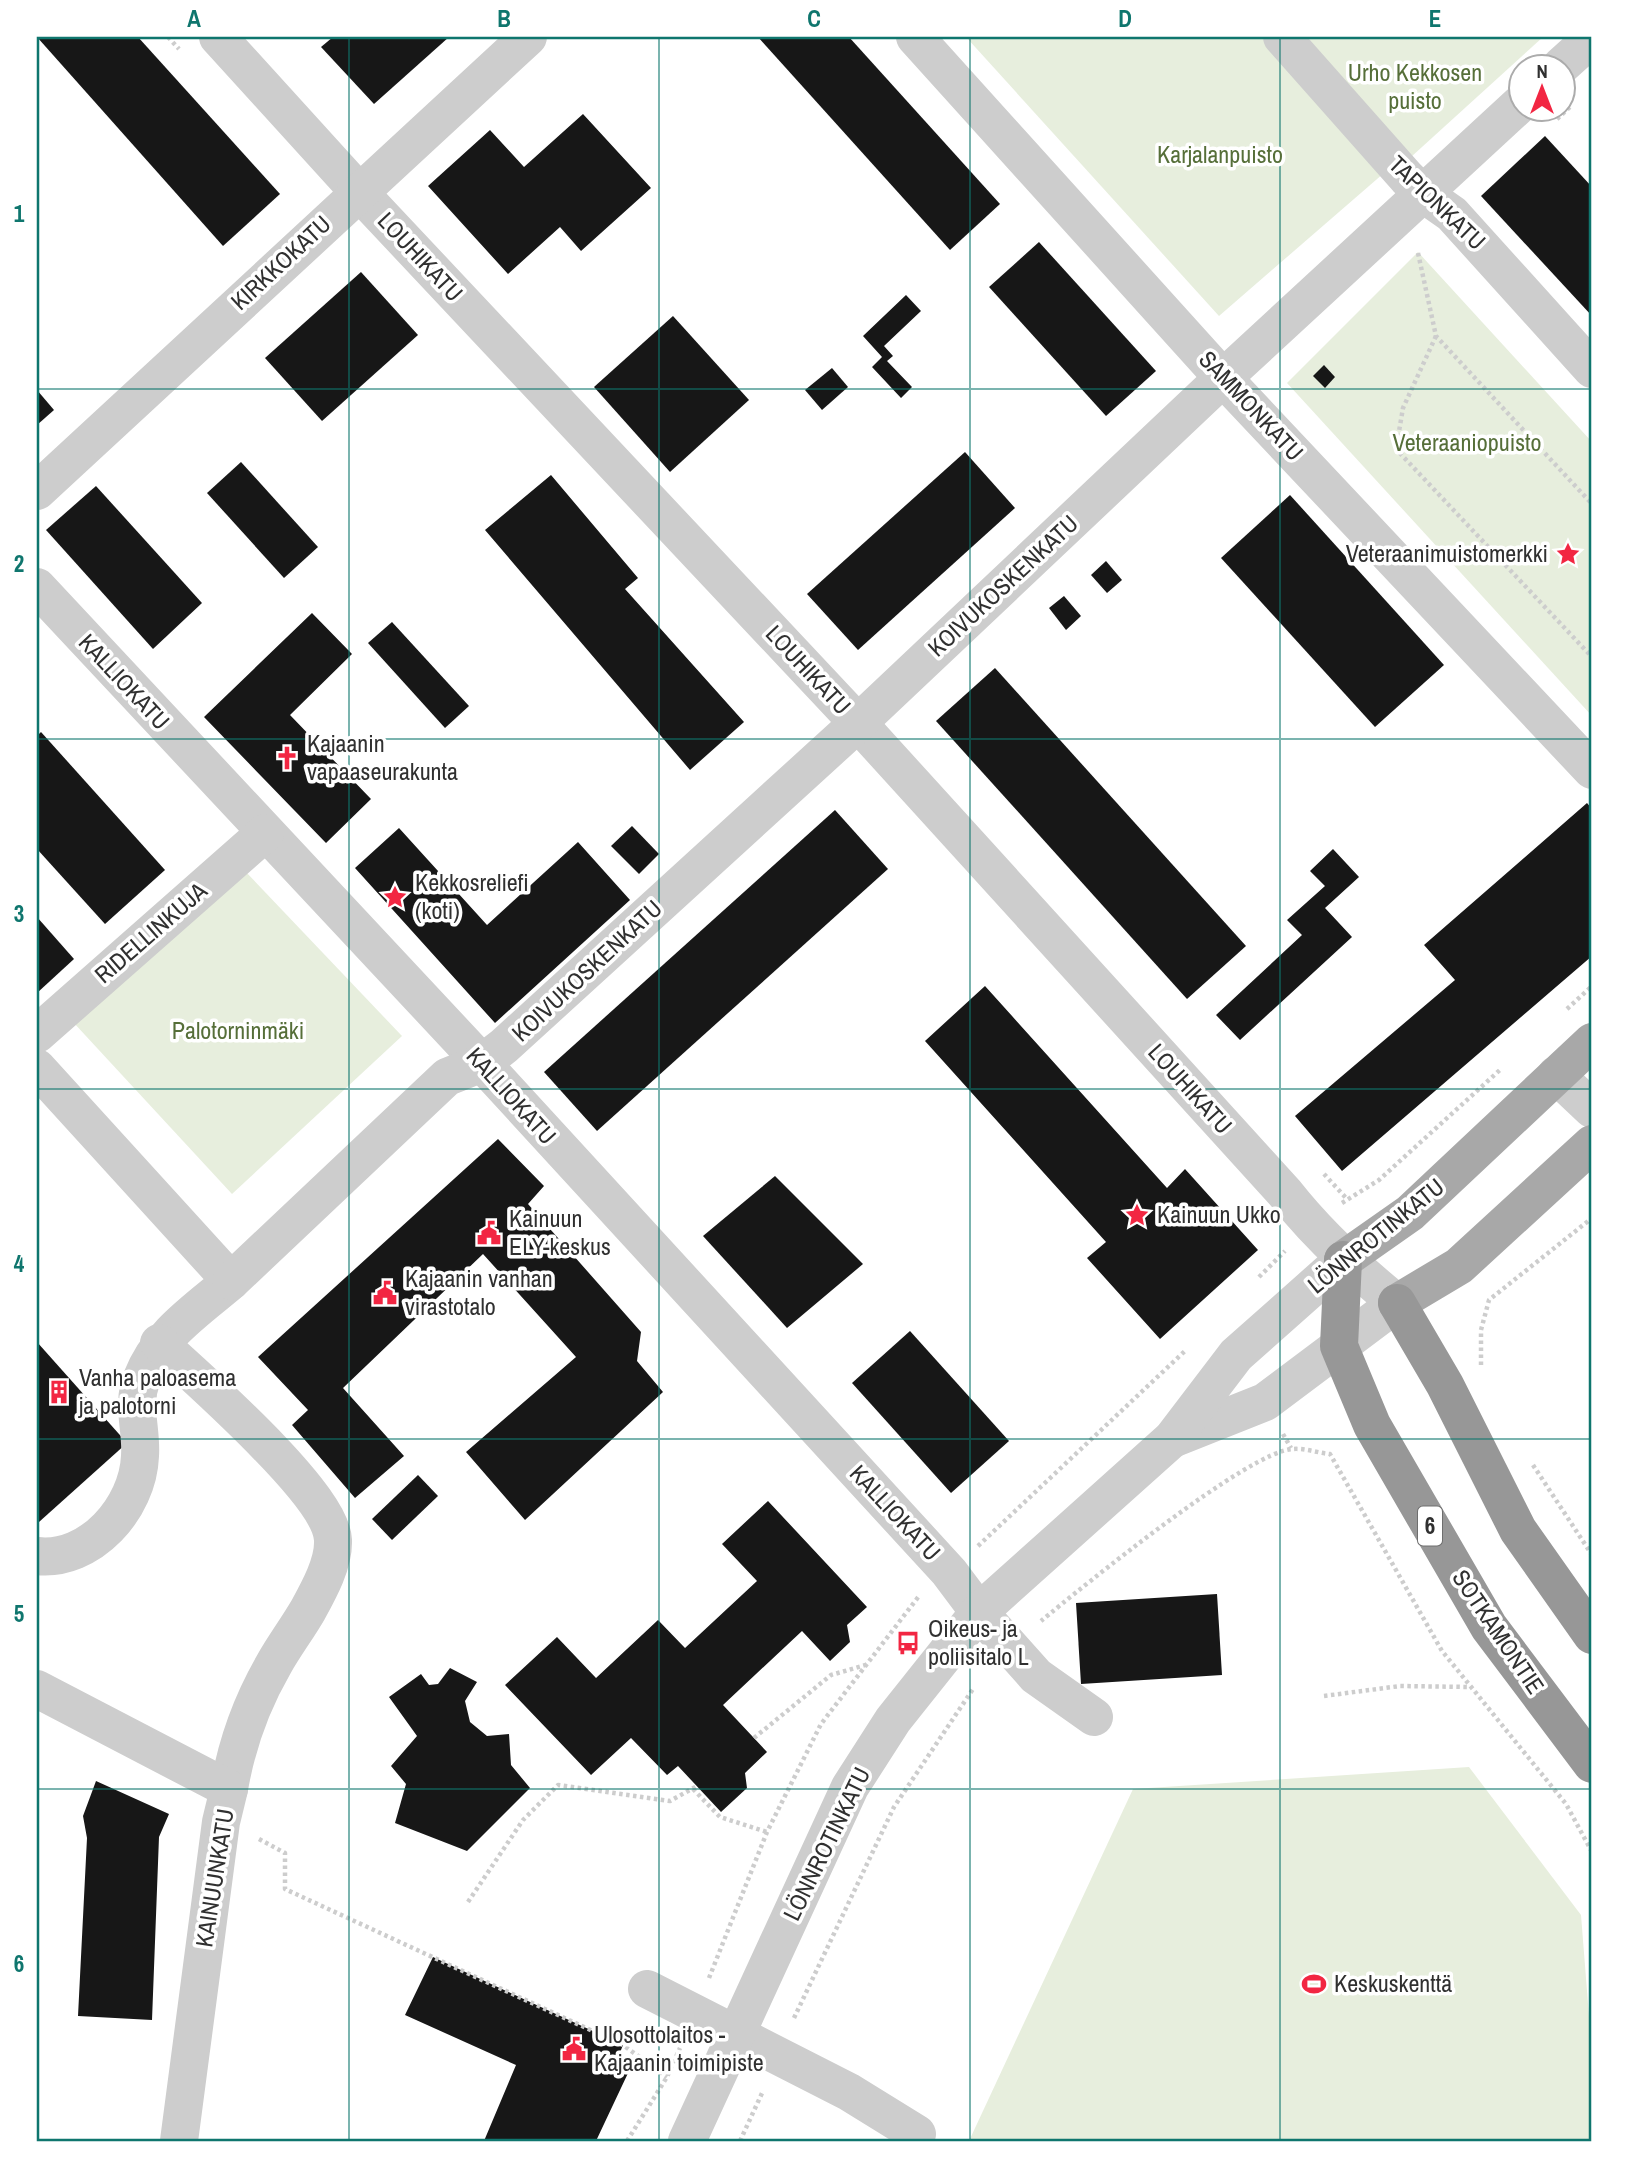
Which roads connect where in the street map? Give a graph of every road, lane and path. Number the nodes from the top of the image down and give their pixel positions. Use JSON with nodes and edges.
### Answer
{"nodes":[{"id":1,"x":219,"y":37,"type":"edge"},
{"id":2,"x":528,"y":37,"type":"edge"},
{"id":3,"x":915,"y":37,"type":"edge"},
{"id":4,"x":1282,"y":37,"type":"edge"},
{"id":5,"x":1592,"y":38,"type":"edge"},
{"id":6,"x":1576,"y":52,"type":"edge"},
{"id":7,"x":1526,"y":122,"type":"edge"},
{"id":8,"x":358,"y":191,"type":"junction"},
{"id":9,"x":1437,"y":204,"type":"junction"},
{"id":10,"x":1436,"y":336,"type":"junction"},
{"id":11,"x":1592,"y":369,"type":"edge"},
{"id":12,"x":1223,"y":378,"type":"junction"},
{"id":13,"x":37,"y":491,"type":"edge"},
{"id":14,"x":1592,"y":503,"type":"edge"},
{"id":15,"x":37,"y":587,"type":"edge"},
{"id":16,"x":1592,"y":657,"type":"edge"},
{"id":17,"x":858,"y":723,"type":"junction"},
{"id":18,"x":1592,"y":770,"type":"edge"},
{"id":19,"x":265,"y":833,"type":"junction"},
{"id":20,"x":1592,"y":986,"type":"edge"},
{"id":21,"x":1562,"y":1013,"type":"dead end"},
{"id":22,"x":37,"y":1034,"type":"edge"},
{"id":23,"x":1592,"y":1042,"type":"edge"},
{"id":24,"x":1511,"y":1060,"type":"dead end"},
{"id":25,"x":482,"y":1063,"type":"junction"},
{"id":26,"x":37,"y":1068,"type":"edge"},
{"id":27,"x":1556,"y":1075,"type":"junction"},
{"id":28,"x":1592,"y":1109,"type":"edge"},
{"id":29,"x":1592,"y":1144,"type":"edge"},
{"id":30,"x":1379,"y":1180,"type":"dead end"},
{"id":31,"x":1592,"y":1218,"type":"edge"},
{"id":32,"x":1343,"y":1260,"type":"junction"},
{"id":33,"x":231,"y":1281,"type":"junction"},
{"id":34,"x":1397,"y":1303,"type":"junction"},
{"id":35,"x":159,"y":1343,"type":"junction"},
{"id":36,"x":1339,"y":1346,"type":"junction"},
{"id":37,"x":1481,"y":1371,"type":"dead end"},
{"id":38,"x":1172,"y":1439,"type":"junction"},
{"id":39,"x":1527,"y":1454,"type":"dead end"},
{"id":40,"x":1592,"y":1555,"type":"edge"},
{"id":41,"x":37,"y":1556,"type":"edge"},
{"id":42,"x":979,"y":1612,"type":"junction"},
{"id":43,"x":1592,"y":1635,"type":"edge"},
{"id":44,"x":1009,"y":1648,"type":"junction"},
{"id":45,"x":869,"y":1664,"type":"dead end"},
{"id":46,"x":1471,"y":1687,"type":"junction"},
{"id":47,"x":37,"y":1689,"type":"edge"},
{"id":48,"x":1324,"y":1696,"type":"dead end"},
{"id":49,"x":1094,"y":1717,"type":"dead end"},
{"id":50,"x":754,"y":1738,"type":"dead end"},
{"id":51,"x":1592,"y":1764,"type":"edge"},
{"id":52,"x":229,"y":1789,"type":"junction"},
{"id":53,"x":260,"y":1829,"type":"dead end"},
{"id":54,"x":767,"y":1832,"type":"dead end"},
{"id":55,"x":1592,"y":1852,"type":"edge"},
{"id":56,"x":468,"y":1902,"type":"dead end"},
{"id":57,"x":647,"y":1989,"type":"dead end"},
{"id":58,"x":736,"y":2034,"type":"junction"},
{"id":59,"x":778,"y":2054,"type":"junction"},
{"id":60,"x":667,"y":2077,"type":"dead end"},
{"id":61,"x":917,"y":2134,"type":"dead end"},
{"id":62,"x":179,"y":2141,"type":"edge"},
{"id":63,"x":687,"y":2141,"type":"edge"},
{"id":64,"x":740,"y":2141,"type":"edge"}],
"edges":[{"from":1,"to":8,"type":"street","name":"LOUHIKATU"},
{"from":2,"to":8,"type":"street","name":"KIRKKOKATU"},
{"from":3,"to":12,"type":"street","name":"SAMMONKATU"},
{"from":4,"to":9,"type":"street","name":"TAPIONKATU"},
{"from":5,"to":6,"type":"street"},
{"from":7,"to":9,"type":"street","name":"KOIVUKOSKENKATU"},
{"from":8,"to":13,"type":"street","name":"KIRKKOKATU"},
{"from":8,"to":17,"type":"street","name":"LOUHIKATU"},
{"from":9,"to":10,"type":"path"},
{"from":9,"to":11,"type":"street","name":"TAPIONKATU"},
{"from":9,"to":12,"type":"street","name":"KOIVUKOSKENKATU"},
{"from":10,"to":14,"type":"path"},
{"from":10,"to":16,"type":"path"},
{"from":12,"to":17,"type":"street","name":"KOIVUKOSKENKATU"},
{"from":12,"to":18,"type":"street","name":"SAMMONKATU"},
{"from":15,"to":19,"type":"street","name":"KALLIOKATU"},
{"from":17,"to":25,"type":"street","name":"KOIVUKOSKENKATU"},
{"from":17,"to":32,"type":"street","name":"LOUHIKATU"},
{"from":19,"to":22,"type":"street","name":"RIDELLINKUJA"},
{"from":19,"to":25,"type":"street","name":"KALLIOKATU"},
{"from":20,"to":21,"type":"path"},
{"from":23,"to":27,"type":"main road","name":"LÖNNROTINKATU"},
{"from":24,"to":30,"type":"path"},
{"from":25,"to":33,"type":"street"},
{"from":25,"to":42,"type":"street","name":"KALLIOKATU"},
{"from":26,"to":33,"type":"street"},
{"from":27,"to":28,"type":"street"},
{"from":27,"to":32,"type":"main road","name":"LÖNNROTINKATU"},
{"from":29,"to":34,"type":"main road","name":"LÖNNROTINKATU"},
{"from":31,"to":37,"type":"path"},
{"from":32,"to":34,"type":"street","name":"LOUHIKATU"},
{"from":32,"to":36,"type":"highway","name":"SOTKAMONTIE","number":"6"},
{"from":32,"to":38,"type":"street","name":"LÖNNROTINKATU"},
{"from":33,"to":35,"type":"street"},
{"from":34,"to":36,"type":"street","name":"LÖNNROTINKATU"},
{"from":34,"to":43,"type":"highway"},
{"from":35,"to":41,"type":"street"},
{"from":35,"to":52,"type":"street"},
{"from":36,"to":38,"type":"street","name":"LÖNNROTINKATU"},
{"from":36,"to":51,"type":"highway","name":"SOTKAMONTIE","number":"6"},
{"from":38,"to":42,"type":"street","name":"LÖNNROTINKATU"},
{"from":39,"to":40,"type":"path"},
{"from":42,"to":44,"type":"street","name":"KALLIOKATU"},
{"from":42,"to":58,"type":"street","name":"LÖNNROTINKATU"},
{"from":44,"to":46,"type":"path"},
{"from":44,"to":49,"type":"street","name":"KALLIOKATU"},
{"from":44,"to":59,"type":"path"},
{"from":45,"to":50,"type":"path"},
{"from":46,"to":48,"type":"path"},
{"from":46,"to":55,"type":"path"},
{"from":47,"to":52,"type":"street","name":"KAINUUNKATU"},
{"from":52,"to":62,"type":"street","name":"KAINUUNKATU"},
{"from":53,"to":60,"type":"path"},
{"from":54,"to":56,"type":"path"},
{"from":57,"to":58,"type":"street"},
{"from":58,"to":59,"type":"street"},
{"from":58,"to":63,"type":"street","name":"LÖNNROTINKATU"},
{"from":59,"to":61,"type":"street"},
{"from":59,"to":64,"type":"path"}]}
